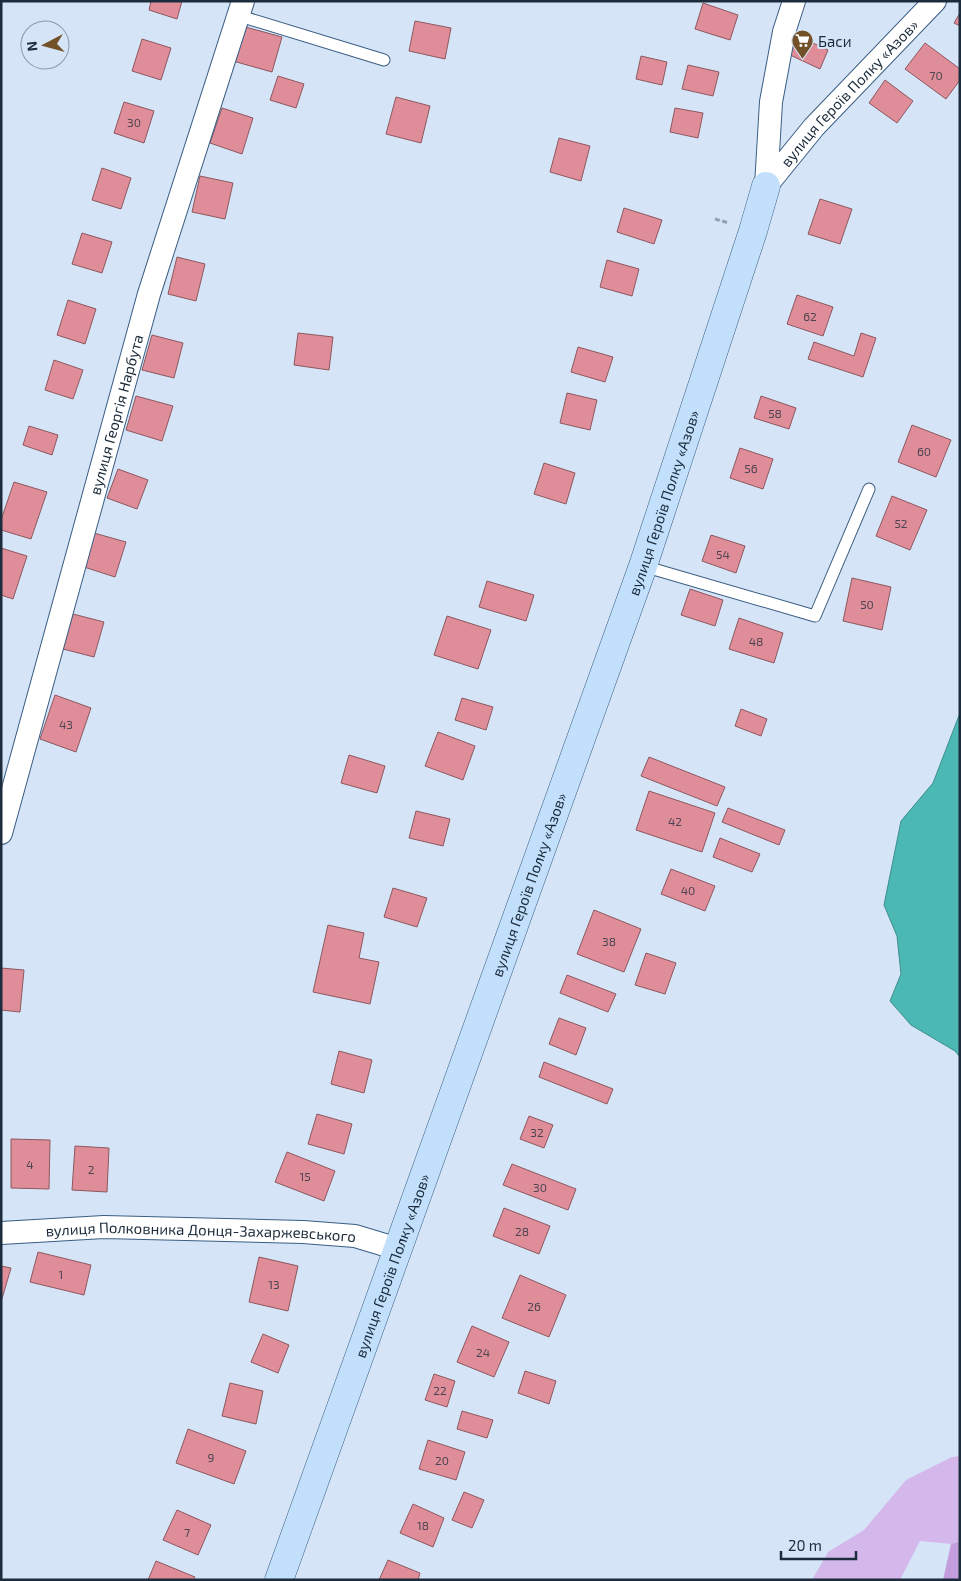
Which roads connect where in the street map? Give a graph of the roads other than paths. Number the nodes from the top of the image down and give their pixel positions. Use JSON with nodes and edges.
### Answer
{"nodes":[{"id":1,"x":794,"y":1,"type":"edge"},
{"id":2,"x":935,"y":1,"type":"edge"},
{"id":3,"x":242,"y":8,"type":"edge"},
{"id":4,"x":384,"y":60,"type":"dead end"},
{"id":5,"x":766,"y":186,"type":"junction"},
{"id":6,"x":869,"y":489,"type":"dead end"},
{"id":7,"x":643,"y":566,"type":"junction"},
{"id":8,"x":1,"y":833,"type":"edge"},
{"id":9,"x":1,"y":1233,"type":"edge"},
{"id":10,"x":398,"y":1249,"type":"junction"},
{"id":11,"x":279,"y":1580,"type":"edge"}],
"edges":[{"from":1,"to":5,"type":"street","name":"вулиця Героїв Полку «Азов»"},
{"from":2,"to":5,"type":"street","name":"вулиця Героїв Полку «Азов»"},
{"from":3,"to":4,"type":"lane"},
{"from":3,"to":8,"type":"street","name":"вулиця Георгія Нарбута"},
{"from":5,"to":7,"type":"main road","name":"вулиця Героїв Полку «Азов»"},
{"from":6,"to":7,"type":"lane"},
{"from":7,"to":10,"type":"main road","name":"вулиця Героїв Полку «Азов»"},
{"from":9,"to":10,"type":"street","name":"вулиця Полковника Донця-Захаржевського"},
{"from":10,"to":11,"type":"main road","name":"вулиця Героїв Полку «Азов»"}]}
